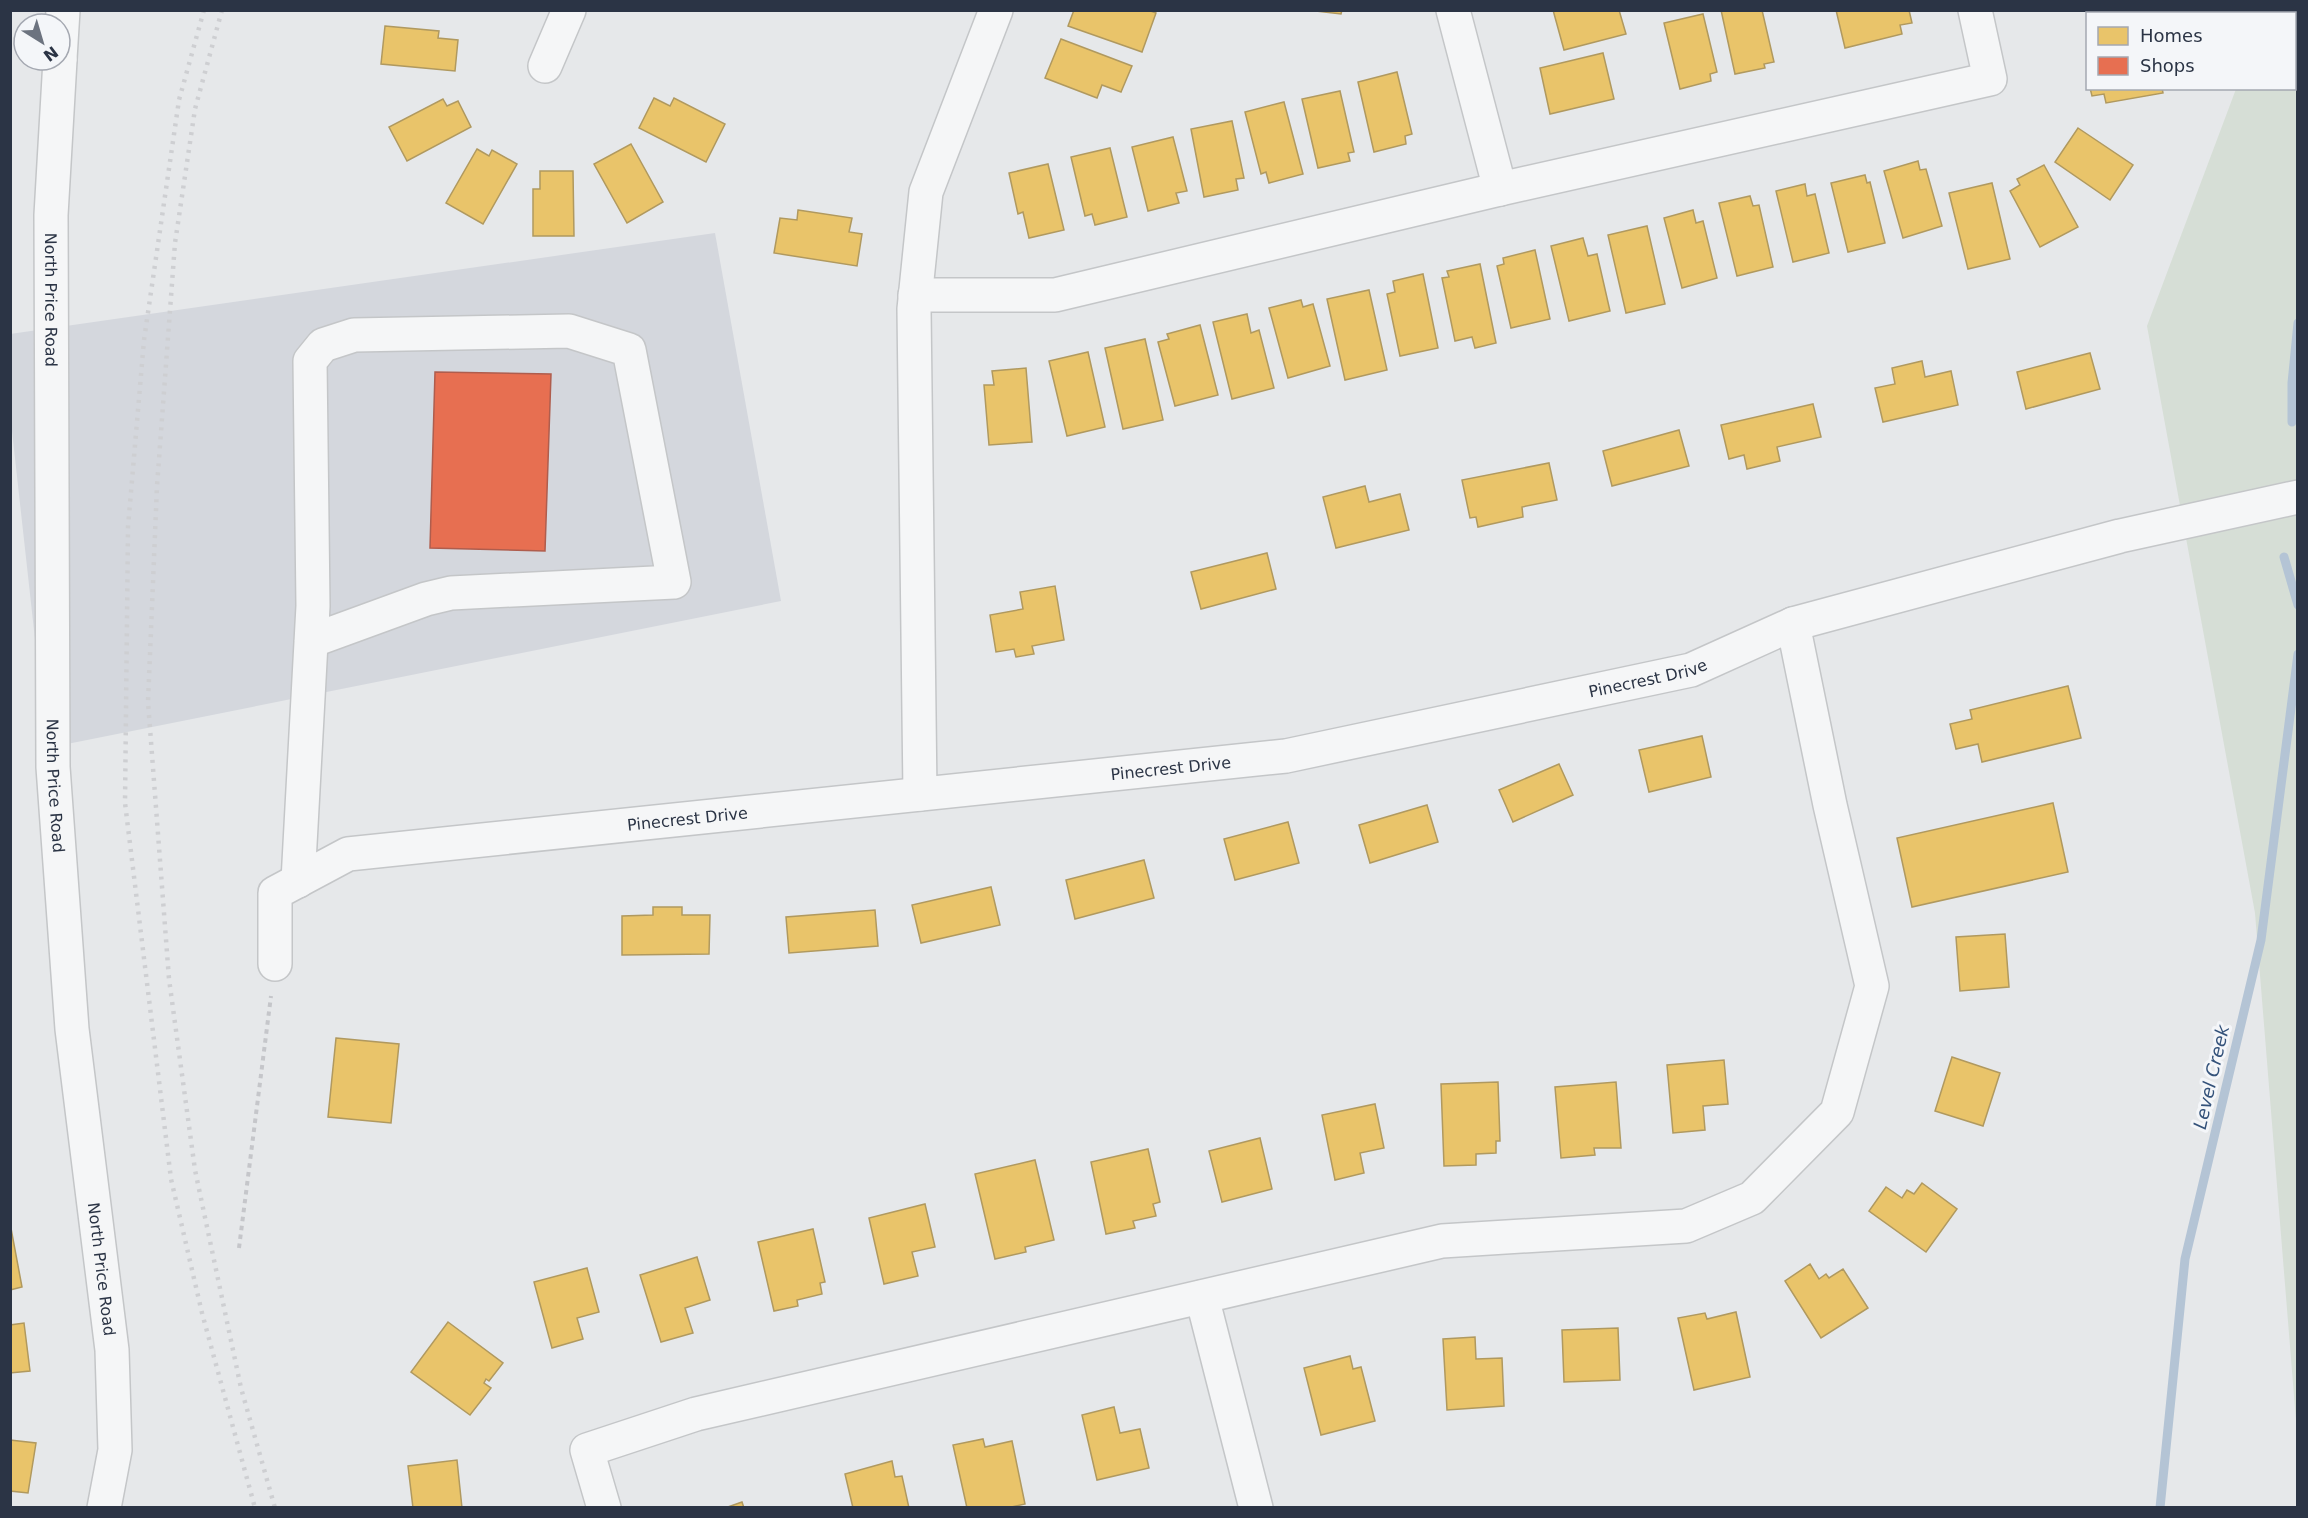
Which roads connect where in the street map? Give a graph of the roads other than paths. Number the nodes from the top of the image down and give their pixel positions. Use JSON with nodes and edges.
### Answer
{"nodes":[{"id":1,"x":569,"y":10,"type":"edge"},
{"id":2,"x":996,"y":10,"type":"edge"},
{"id":3,"x":1453,"y":10,"type":"edge"},
{"id":4,"x":1974,"y":10,"type":"edge"},
{"id":5,"x":545,"y":66,"type":"dead end"},
{"id":6,"x":59,"y":72,"type":"edge"},
{"id":7,"x":1500,"y":189,"type":"junction"},
{"id":8,"x":915,"y":295,"type":"junction"},
{"id":9,"x":2298,"y":497,"type":"edge"},
{"id":10,"x":1793,"y":624,"type":"junction"},
{"id":11,"x":311,"y":641,"type":"junction"},
{"id":12,"x":920,"y":794,"type":"junction"},
{"id":13,"x":298,"y":881,"type":"junction"},
{"id":14,"x":275,"y":964,"type":"road end"},
{"id":15,"x":1202,"y":1297,"type":"junction"},
{"id":16,"x":104,"y":1508,"type":"edge"},
{"id":17,"x":604,"y":1508,"type":"edge"},
{"id":18,"x":1256,"y":1508,"type":"edge"}],
"edges":[{"from":1,"to":5,"type":"street"},
{"from":2,"to":8,"type":"street"},
{"from":3,"to":7,"type":"street"},
{"from":4,"to":7,"type":"street"},
{"from":6,"to":16,"type":"street","name":"North Price Road"},
{"from":7,"to":8,"type":"street"},
{"from":8,"to":12,"type":"street"},
{"from":9,"to":10,"type":"street","name":"Pinecrest Drive"},
{"from":10,"to":12,"type":"street","name":"Pinecrest Drive"},
{"from":10,"to":15,"type":"street"},
{"from":11,"to":11,"type":"street"},
{"from":11,"to":13,"type":"street"},
{"from":12,"to":13,"type":"street","name":"Pinecrest Drive"},
{"from":13,"to":14,"type":"street","name":"Pinecrest Drive"},
{"from":15,"to":17,"type":"street"},
{"from":15,"to":18,"type":"street"}]}
